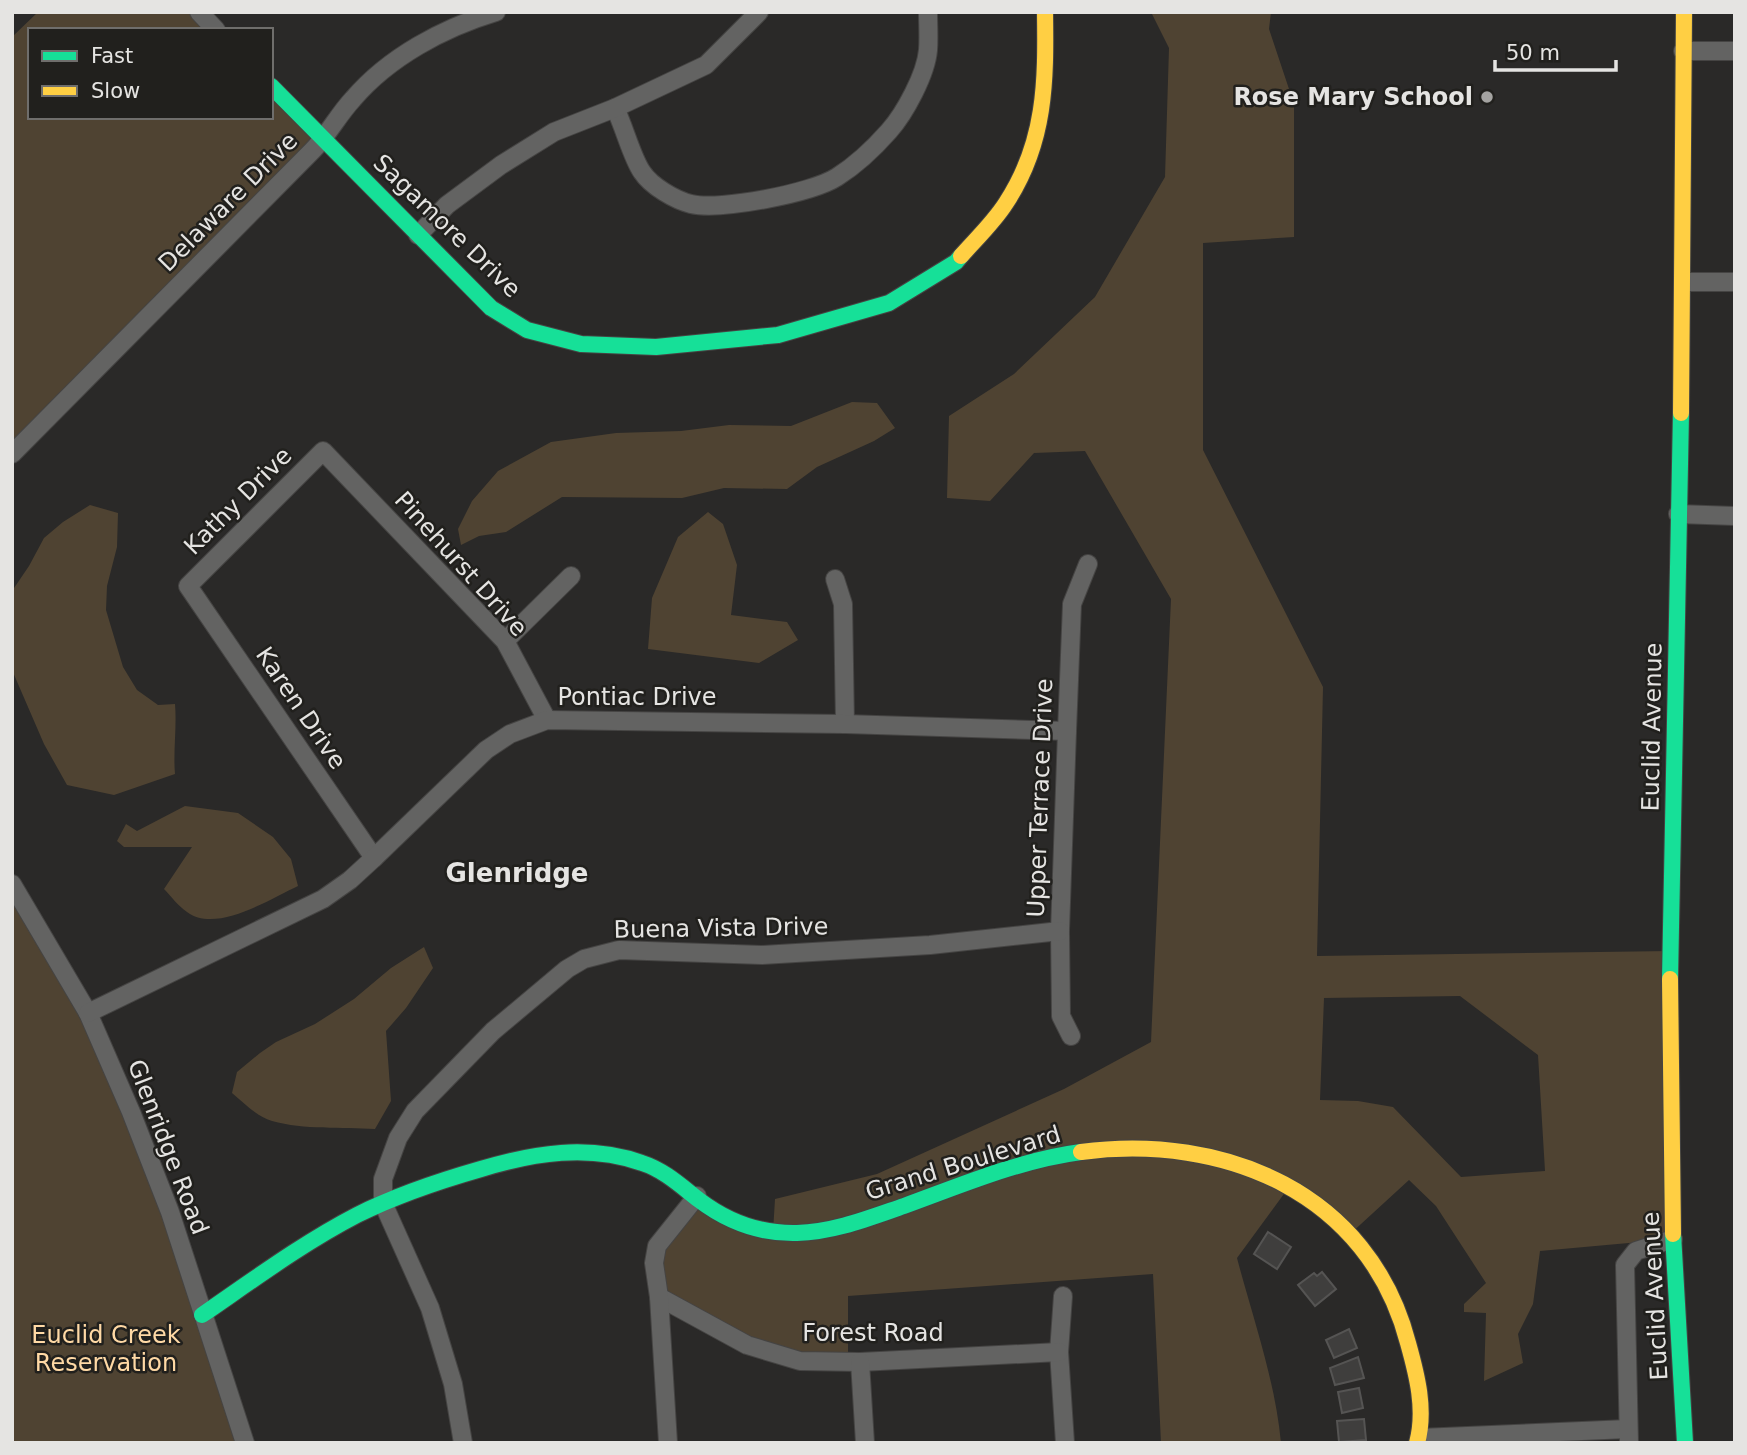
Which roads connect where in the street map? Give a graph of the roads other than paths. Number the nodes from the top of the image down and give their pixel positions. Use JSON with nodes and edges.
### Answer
{"nodes":[{"id":1,"x":199,"y":12,"type":"edge"},
{"id":2,"x":496,"y":12,"type":"edge"},
{"id":3,"x":759,"y":12,"type":"edge"},
{"id":4,"x":928,"y":12,"type":"edge"},
{"id":5,"x":1045,"y":12,"type":"edge"},
{"id":6,"x":1684,"y":12,"type":"edge"},
{"id":7,"x":214,"y":28,"type":"edge"},
{"id":8,"x":1683,"y":51,"type":"junction"},
{"id":9,"x":1735,"y":51,"type":"edge"},
{"id":10,"x":273,"y":88,"type":"edge"},
{"id":11,"x":615,"y":108,"type":"junction"},
{"id":12,"x":323,"y":139,"type":"junction"},
{"id":13,"x":418,"y":235,"type":"junction"},
{"id":14,"x":1683,"y":282,"type":"junction"},
{"id":15,"x":1735,"y":282,"type":"edge"},
{"id":16,"x":323,"y":452,"type":"joint"},
{"id":17,"x":12,"y":454,"type":"edge"},
{"id":18,"x":1678,"y":514,"type":"junction"},
{"id":19,"x":1735,"y":516,"type":"edge"},
{"id":20,"x":1088,"y":564,"type":"dead end"},
{"id":21,"x":571,"y":576,"type":"dead end"},
{"id":22,"x":835,"y":579,"type":"dead end"},
{"id":23,"x":188,"y":586,"type":"joint"},
{"id":24,"x":505,"y":641,"type":"junction"},
{"id":25,"x":547,"y":720,"type":"junction"},
{"id":26,"x":845,"y":724,"type":"junction"},
{"id":27,"x":1067,"y":731,"type":"junction"},
{"id":28,"x":374,"y":858,"type":"junction"},
{"id":29,"x":12,"y":884,"type":"edge"},
{"id":30,"x":1060,"y":931,"type":"junction"},
{"id":31,"x":88,"y":1013,"type":"junction"},
{"id":32,"x":1071,"y":1036,"type":"dead end"},
{"id":33,"x":697,"y":1196,"type":"junction"},
{"id":34,"x":383,"y":1203,"type":"junction"},
{"id":35,"x":1673,"y":1239,"type":"junction"},
{"id":36,"x":1063,"y":1296,"type":"dead end"},
{"id":37,"x":659,"y":1297,"type":"junction"},
{"id":38,"x":202,"y":1315,"type":"junction"},
{"id":39,"x":1059,"y":1352,"type":"junction"},
{"id":40,"x":860,"y":1363,"type":"junction"},
{"id":41,"x":1629,"y":1436,"type":"edge"},
{"id":42,"x":1419,"y":1440,"type":"edge"},
{"id":43,"x":245,"y":1443,"type":"edge"},
{"id":44,"x":463,"y":1443,"type":"edge"},
{"id":45,"x":668,"y":1443,"type":"edge"},
{"id":46,"x":865,"y":1443,"type":"edge"},
{"id":47,"x":1065,"y":1443,"type":"edge"},
{"id":48,"x":1685,"y":1443,"type":"edge"}],
"edges":[{"from":1,"to":7,"type":"street"},
{"from":2,"to":12,"type":"street","name":"Delaware Drive"},
{"from":3,"to":11,"type":"street"},
{"from":4,"to":11,"type":"street"},
{"from":5,"to":13,"type":"street","name":"Sagamore Drive"},
{"from":6,"to":8,"type":"street","name":"Euclid Avenue"},
{"from":8,"to":9,"type":"street"},
{"from":8,"to":14,"type":"street","name":"Euclid Avenue"},
{"from":10,"to":12,"type":"street","name":"Sagamore Drive"},
{"from":11,"to":13,"type":"street"},
{"from":12,"to":13,"type":"street","name":"Sagamore Drive"},
{"from":12,"to":17,"type":"street","name":"Delaware Drive"},
{"from":14,"to":15,"type":"street"},
{"from":14,"to":18,"type":"street","name":"Euclid Avenue"},
{"from":16,"to":23,"type":"street","name":"Kathy Drive"},
{"from":16,"to":24,"type":"street","name":"Pinehurst Drive"},
{"from":18,"to":19,"type":"street"},
{"from":18,"to":35,"type":"street","name":"Euclid Avenue"},
{"from":20,"to":27,"type":"street","name":"Upper Terrace Drive"},
{"from":21,"to":24,"type":"street"},
{"from":22,"to":26,"type":"street"},
{"from":23,"to":28,"type":"street","name":"Karen Drive"},
{"from":24,"to":25,"type":"street","name":"Pinehurst Drive"},
{"from":25,"to":26,"type":"street","name":"Pontiac Drive"},
{"from":25,"to":28,"type":"street","name":"Pontiac Drive"},
{"from":26,"to":27,"type":"street","name":"Pontiac Drive"},
{"from":27,"to":30,"type":"street","name":"Upper Terrace Drive"},
{"from":28,"to":31,"type":"street","name":"Pontiac Drive"},
{"from":29,"to":31,"type":"street","name":"Glenridge Road"},
{"from":30,"to":32,"type":"street","name":"Upper Terrace Drive"},
{"from":30,"to":34,"type":"street","name":"Buena Vista Drive"},
{"from":31,"to":38,"type":"street","name":"Glenridge Road"},
{"from":33,"to":34,"type":"street","name":"Grand Boulevard"},
{"from":33,"to":37,"type":"street"},
{"from":33,"to":42,"type":"street","name":"Grand Boulevard"},
{"from":34,"to":38,"type":"street","name":"Grand Boulevard"},
{"from":34,"to":44,"type":"street"},
{"from":35,"to":41,"type":"street","name":"Grand Boulevard"},
{"from":35,"to":48,"type":"street","name":"Euclid Avenue"},
{"from":36,"to":39,"type":"street"},
{"from":37,"to":40,"type":"street","name":"Forest Road"},
{"from":37,"to":45,"type":"street"},
{"from":38,"to":43,"type":"street","name":"Glenridge Road"},
{"from":39,"to":40,"type":"street","name":"Forest Road"},
{"from":39,"to":47,"type":"street"},
{"from":40,"to":46,"type":"street"},
{"from":41,"to":42,"type":"street","name":"Grand Boulevard"}]}
